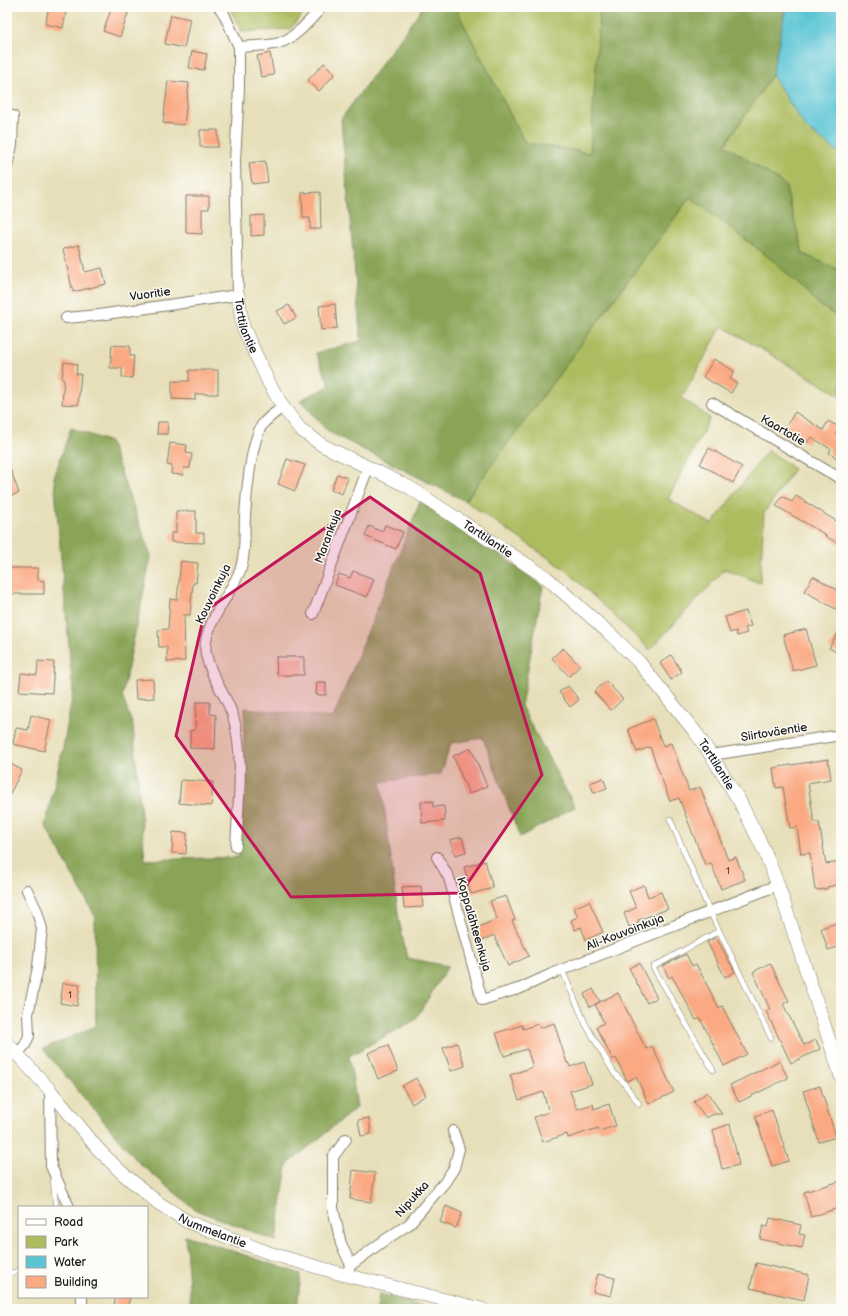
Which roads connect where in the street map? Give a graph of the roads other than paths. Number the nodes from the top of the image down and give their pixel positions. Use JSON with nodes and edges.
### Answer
{"nodes":[{"id":1,"x":219,"y":7,"type":"edge"},
{"id":2,"x":322,"y":7,"type":"edge"},
{"id":3,"x":239,"y":47,"type":"junction"},
{"id":4,"x":13,"y":116,"type":"dead end"},
{"id":5,"x":7,"y":166,"type":"edge"},
{"id":6,"x":238,"y":295,"type":"junction"},
{"id":7,"x":66,"y":318,"type":"dead end"},
{"id":8,"x":712,"y":403,"type":"dead end"},
{"id":9,"x":283,"y":407,"type":"junction"},
{"id":10,"x":368,"y":468,"type":"junction"},
{"id":11,"x":841,"y":478,"type":"edge"},
{"id":12,"x":313,"y":614,"type":"dead end"},
{"id":13,"x":841,"y":735,"type":"edge"},
{"id":14,"x":711,"y":755,"type":"junction"},
{"id":15,"x":670,"y":819,"type":"dead end"},
{"id":16,"x":236,"y":846,"type":"dead end"},
{"id":17,"x":437,"y":856,"type":"dead end"},
{"id":18,"x":778,"y":885,"type":"junction"},
{"id":19,"x":27,"y":890,"type":"dead end"},
{"id":20,"x":710,"y":912,"type":"junction"},
{"id":21,"x":719,"y":931,"type":"junction"},
{"id":22,"x":562,"y":970,"type":"junction"},
{"id":23,"x":482,"y":1000,"type":"joint"},
{"id":24,"x":771,"y":1038,"type":"dead end"},
{"id":25,"x":7,"y":1043,"type":"edge"},
{"id":26,"x":18,"y":1053,"type":"junction"},
{"id":27,"x":713,"y":1070,"type":"dead end"},
{"id":28,"x":841,"y":1076,"type":"edge"},
{"id":29,"x":50,"y":1090,"type":"junction"},
{"id":30,"x":639,"y":1104,"type":"dead end"},
{"id":31,"x":453,"y":1131,"type":"dead end"},
{"id":32,"x":346,"y":1139,"type":"dead end"},
{"id":33,"x":52,"y":1166,"type":"junction"},
{"id":34,"x":56,"y":1206,"type":"edge"},
{"id":35,"x":69,"y":1206,"type":"edge"},
{"id":36,"x":348,"y":1270,"type":"junction"},
{"id":37,"x":18,"y":1271,"type":"edge"},
{"id":38,"x":7,"y":1274,"type":"edge"},
{"id":39,"x":82,"y":1298,"type":"edge"},
{"id":40,"x":82,"y":1309,"type":"edge"},
{"id":41,"x":482,"y":1309,"type":"edge"}],
"edges":[{"from":1,"to":3,"type":"street","name":"Tarttilantie"},
{"from":2,"to":3,"type":"street"},
{"from":3,"to":6,"type":"street","name":"Tarttilantie"},
{"from":4,"to":5,"type":"street"},
{"from":6,"to":7,"type":"street","name":"Vuoritie"},
{"from":6,"to":9,"type":"street","name":"Tarttilantie"},
{"from":8,"to":11,"type":"street","name":"Kaartotie"},
{"from":9,"to":10,"type":"street","name":"Tarttilantie"},
{"from":9,"to":16,"type":"street","name":"Kouvoinkuja"},
{"from":10,"to":12,"type":"street","name":"Marankuja"},
{"from":10,"to":14,"type":"street","name":"Tarttilantie"},
{"from":13,"to":14,"type":"street","name":"Siirtoväentie"},
{"from":14,"to":18,"type":"street","name":"Tarttilantie"},
{"from":15,"to":20,"type":"lane"},
{"from":17,"to":23,"type":"street","name":"Koppalähteenkuja"},
{"from":18,"to":20,"type":"street","name":"Ali-Kouvoinkuja"},
{"from":18,"to":28,"type":"street","name":"Tarttilantie"},
{"from":19,"to":26,"type":"street"},
{"from":20,"to":21,"type":"lane"},
{"from":20,"to":22,"type":"street","name":"Ali-Kouvoinkuja"},
{"from":21,"to":24,"type":"lane"},
{"from":21,"to":27,"type":"lane"},
{"from":22,"to":23,"type":"street","name":"Ali-Kouvoinkuja"},
{"from":22,"to":30,"type":"lane"},
{"from":25,"to":26,"type":"street","name":"Nummelantie"},
{"from":26,"to":29,"type":"street","name":"Nummelantie"},
{"from":29,"to":33,"type":"street"},
{"from":29,"to":36,"type":"street","name":"Nummelantie"},
{"from":31,"to":36,"type":"street","name":"Nipukka"},
{"from":32,"to":36,"type":"street"},
{"from":33,"to":34,"type":"lane"},
{"from":33,"to":35,"type":"street"},
{"from":36,"to":41,"type":"street","name":"Nummelantie"},
{"from":37,"to":38,"type":"lane"},
{"from":39,"to":40,"type":"street"}]}
